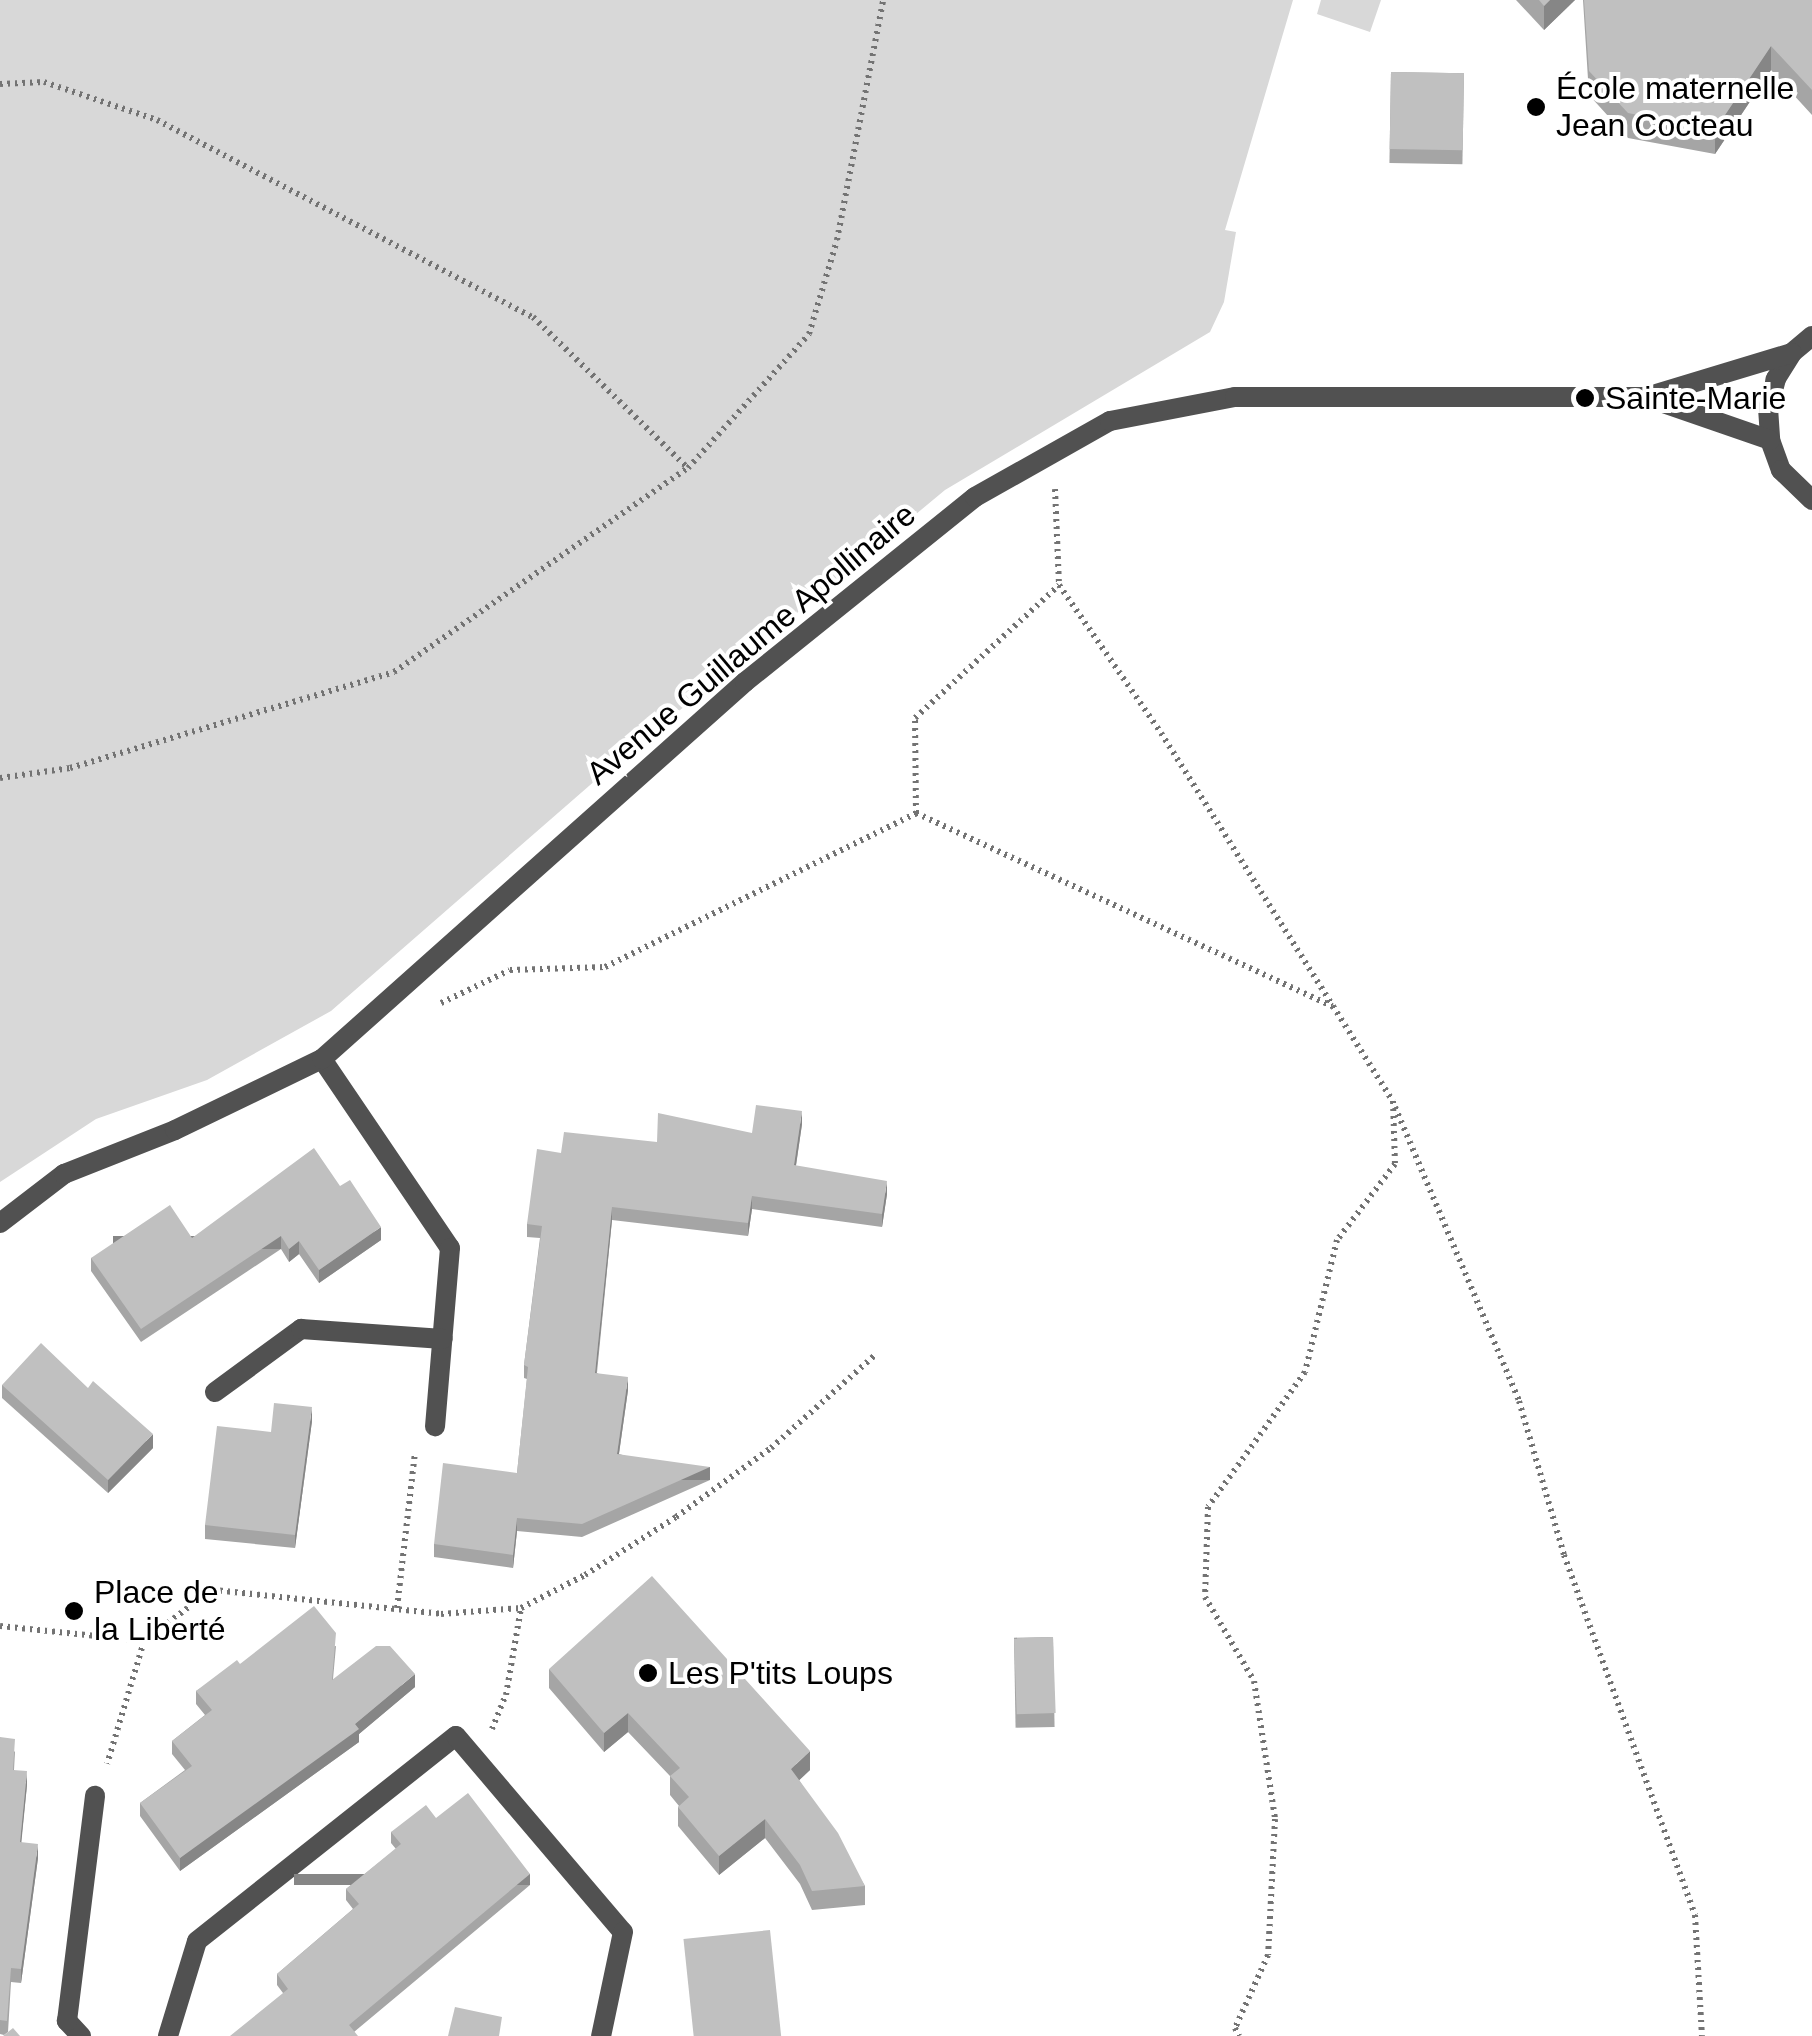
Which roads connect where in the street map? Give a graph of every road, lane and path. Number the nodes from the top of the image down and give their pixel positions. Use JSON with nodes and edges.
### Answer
{"nodes":[{"id":1,"x":883,"y":0,"type":"edge"},
{"id":2,"x":0,"y":84,"type":"edge"},
{"id":3,"x":1812,"y":336,"type":"edge"},
{"id":4,"x":1792,"y":353,"type":"junction"},
{"id":5,"x":1646,"y":398,"type":"junction"},
{"id":6,"x":1770,"y":440,"type":"junction"},
{"id":7,"x":1053,"y":453,"type":"junction"},
{"id":8,"x":688,"y":468,"type":"junction"},
{"id":9,"x":1812,"y":500,"type":"edge"},
{"id":10,"x":1059,"y":585,"type":"junction"},
{"id":11,"x":0,"y":778,"type":"edge"},
{"id":12,"x":916,"y":813,"type":"junction"},
{"id":13,"x":1334,"y":1007,"type":"junction"},
{"id":14,"x":425,"y":1010,"type":"dead end"},
{"id":15,"x":322,"y":1059,"type":"junction"},
{"id":16,"x":1393,"y":1101,"type":"junction"},
{"id":17,"x":0,"y":1224,"type":"edge"},
{"id":18,"x":444,"y":1338,"type":"junction"},
{"id":19,"x":874,"y":1356,"type":"dead end"},
{"id":20,"x":216,"y":1392,"type":"dead end"},
{"id":21,"x":435,"y":1426,"type":"joint"},
{"id":22,"x":397,"y":1608,"type":"junction"},
{"id":23,"x":522,"y":1608,"type":"junction"},
{"id":24,"x":0,"y":1626,"type":"edge"},
{"id":25,"x":144,"y":1641,"type":"junction"},
{"id":26,"x":478,"y":1762,"type":"junction"},
{"id":27,"x":95,"y":1796,"type":"joint"},
{"id":28,"x":82,"y":2036,"type":"edge"},
{"id":29,"x":168,"y":2036,"type":"edge"},
{"id":30,"x":601,"y":2036,"type":"edge"},
{"id":31,"x":1239,"y":2036,"type":"edge"},
{"id":32,"x":1702,"y":2036,"type":"edge"}],
"edges":[{"from":1,"to":8,"type":"path"},
{"from":2,"to":8,"type":"path"},
{"from":3,"to":4,"type":"street"},
{"from":4,"to":5,"type":"street","name":"Avenue Guillaume Apollinaire"},
{"from":4,"to":6,"type":"street"},
{"from":5,"to":6,"type":"street","name":"Avenue Guillaume Apollinaire"},
{"from":5,"to":7,"type":"street","name":"Avenue Guillaume Apollinaire"},
{"from":6,"to":9,"type":"street"},
{"from":7,"to":10,"type":"path"},
{"from":7,"to":15,"type":"street","name":"Avenue Guillaume Apollinaire"},
{"from":8,"to":11,"type":"path"},
{"from":10,"to":12,"type":"path"},
{"from":10,"to":13,"type":"path"},
{"from":12,"to":13,"type":"path"},
{"from":12,"to":14,"type":"path"},
{"from":13,"to":16,"type":"path"},
{"from":15,"to":17,"type":"street","name":"Avenue Guillaume Apollinaire"},
{"from":15,"to":18,"type":"street"},
{"from":16,"to":31,"type":"path"},
{"from":16,"to":32,"type":"path"},
{"from":18,"to":20,"type":"street"},
{"from":18,"to":21,"type":"street"},
{"from":19,"to":23,"type":"path"},
{"from":21,"to":22,"type":"path"},
{"from":22,"to":23,"type":"path"},
{"from":22,"to":25,"type":"path"},
{"from":23,"to":26,"type":"path"},
{"from":24,"to":25,"type":"path"},
{"from":25,"to":27,"type":"path"},
{"from":26,"to":29,"type":"street"},
{"from":26,"to":30,"type":"street"},
{"from":27,"to":28,"type":"street"}]}
